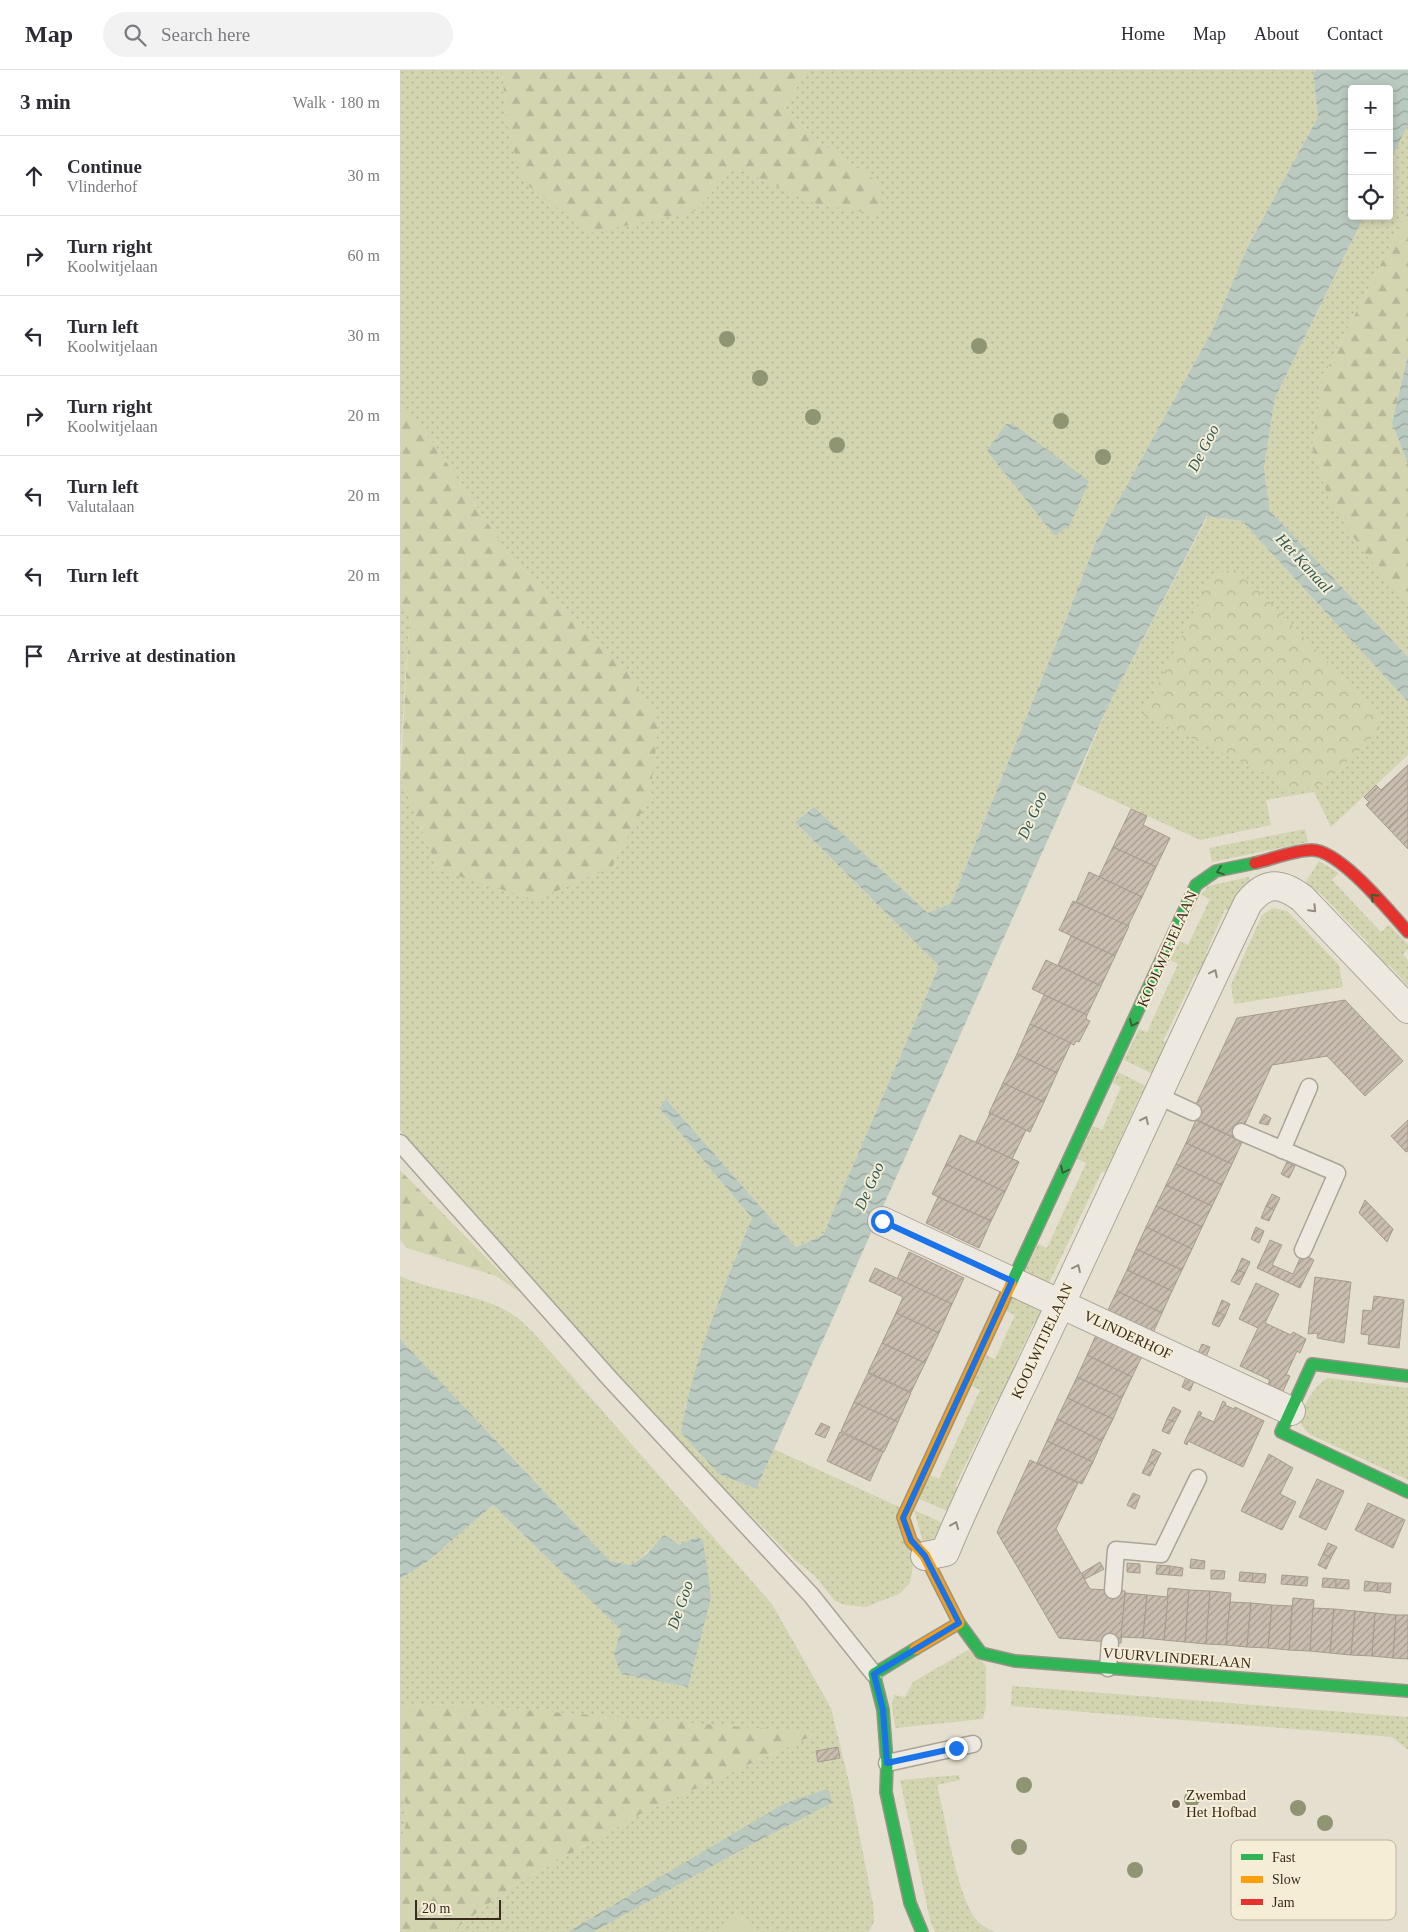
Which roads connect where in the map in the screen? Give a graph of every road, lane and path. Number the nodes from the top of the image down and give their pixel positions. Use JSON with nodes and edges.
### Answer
{"nodes":[{"id":1,"x":1267,"y":859,"type":"junction"},
{"id":2,"x":1272,"y":886,"type":"junction"},
{"id":3,"x":1408,"y":932,"type":"edge"},
{"id":4,"x":1408,"y":1009,"type":"edge"},
{"id":5,"x":1310,"y":1087,"type":"dead end"},
{"id":6,"x":1156,"y":1095,"type":"junction"},
{"id":7,"x":1193,"y":1112,"type":"dead end"},
{"id":8,"x":1241,"y":1132,"type":"dead end"},
{"id":9,"x":400,"y":1143,"type":"edge"},
{"id":10,"x":1282,"y":1150,"type":"junction"},
{"id":11,"x":882,"y":1221,"type":"dead end"},
{"id":12,"x":1303,"y":1250,"type":"dead end"},
{"id":13,"x":1012,"y":1281,"type":"junction"},
{"id":14,"x":1060,"y":1304,"type":"junction"},
{"id":15,"x":1408,"y":1376,"type":"edge"},
{"id":16,"x":1291,"y":1411,"type":"junction"},
{"id":17,"x":1198,"y":1478,"type":"dead end"},
{"id":18,"x":1408,"y":1492,"type":"edge"},
{"id":19,"x":925,"y":1556,"type":"junction"},
{"id":20,"x":1113,"y":1590,"type":"dead end"},
{"id":21,"x":959,"y":1623,"type":"junction"},
{"id":22,"x":1110,"y":1642,"type":"dead end"},
{"id":23,"x":1108,"y":1668,"type":"junction"},
{"id":24,"x":874,"y":1674,"type":"junction"},
{"id":25,"x":1408,"y":1691,"type":"edge"},
{"id":26,"x":973,"y":1744,"type":"dead end"},
{"id":27,"x":887,"y":1763,"type":"junction"},
{"id":28,"x":910,"y":1903,"type":"junction"},
{"id":29,"x":908,"y":1932,"type":"edge"},
{"id":30,"x":922,"y":1932,"type":"edge"}],
"edges":[{"from":1,"to":2,"type":"street"},
{"from":3,"to":1,"type":"street","name":"KOOLWITJELAAN","one_way":true},
{"from":1,"to":13,"type":"street","name":"KOOLWITJELAAN","one_way":true},
{"from":2,"to":4,"type":"street","one_way":true},
{"from":6,"to":2,"type":"street","name":"KOOLWITJELAAN","one_way":true},
{"from":5,"to":10,"type":"lane"},
{"from":6,"to":7,"type":"lane"},
{"from":14,"to":6,"type":"street","name":"KOOLWITJELAAN","one_way":true},
{"from":8,"to":10,"type":"lane"},
{"from":9,"to":24,"type":"lane"},
{"from":10,"to":12,"type":"lane"},
{"from":11,"to":13,"type":"street","name":"VLINDERHOF"},
{"from":13,"to":14,"type":"street","name":"VLINDERHOF"},
{"from":13,"to":19,"type":"street","name":"KOOLWITJELAAN"},
{"from":14,"to":16,"type":"street","name":"VLINDERHOF"},
{"from":19,"to":14,"type":"street","name":"KOOLWITJELAAN","one_way":true},
{"from":15,"to":16,"type":"street"},
{"from":16,"to":18,"type":"street"},
{"from":17,"to":20,"type":"lane"},
{"from":19,"to":21,"type":"street","name":"KOOLWITJELAAN"},
{"from":21,"to":23,"type":"street","name":"VUURVLINDERLAAN"},
{"from":21,"to":24,"type":"street"},
{"from":22,"to":23,"type":"lane"},
{"from":23,"to":25,"type":"street","name":"VUURVLINDERLAAN"},
{"from":24,"to":27,"type":"street"},
{"from":26,"to":27,"type":"lane"},
{"from":27,"to":28,"type":"street"},
{"from":28,"to":29,"type":"street"},
{"from":28,"to":30,"type":"street"}]}
